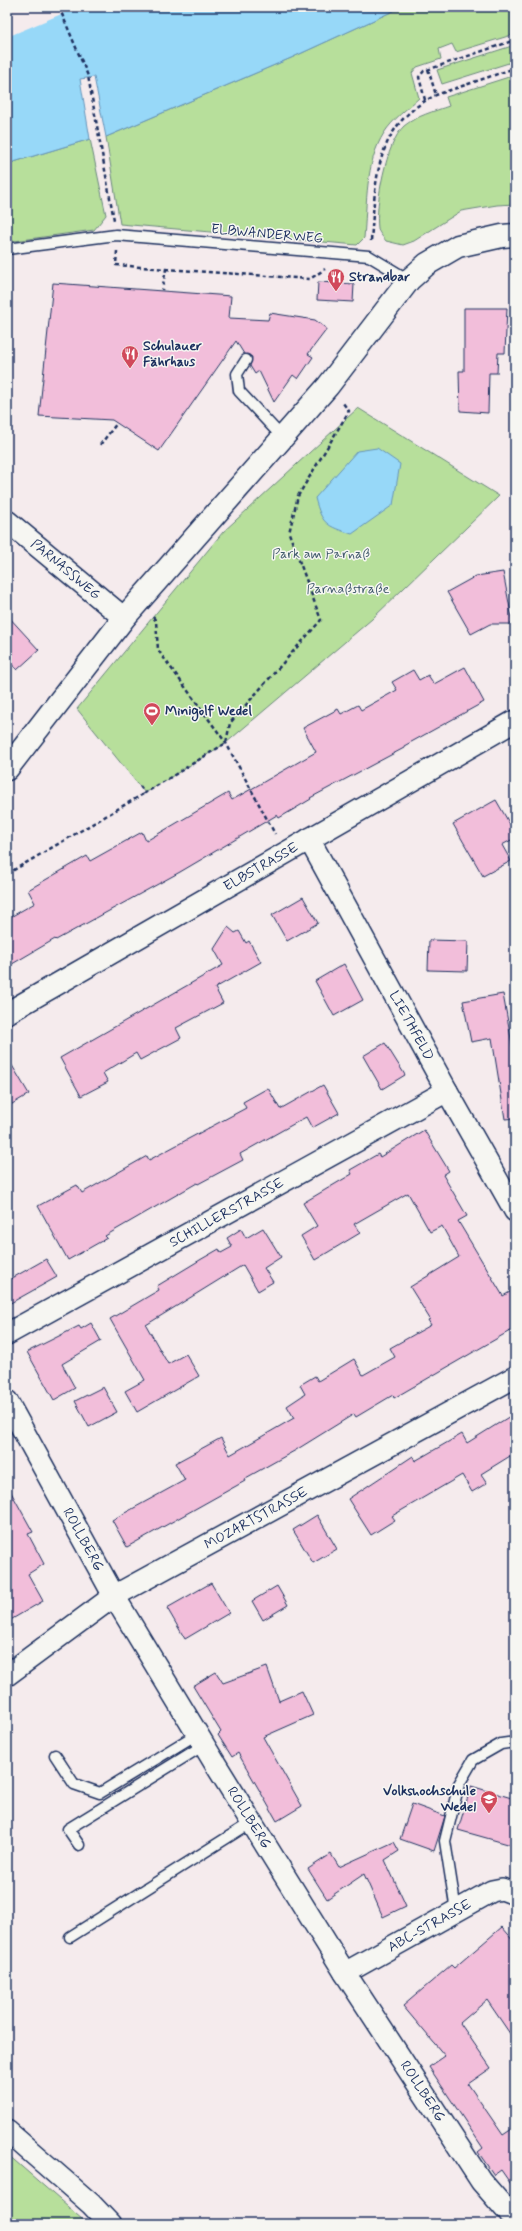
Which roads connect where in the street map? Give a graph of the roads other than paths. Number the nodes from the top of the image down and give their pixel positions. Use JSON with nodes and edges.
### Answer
{"nodes":[{"id":1,"x":515,"y":235,"type":"edge"},
{"id":2,"x":7,"y":249,"type":"edge"},
{"id":3,"x":409,"y":280,"type":"junction"},
{"id":4,"x":246,"y":360,"type":"dead end"},
{"id":5,"x":283,"y":438,"type":"junction"},
{"id":6,"x":7,"y":521,"type":"edge"},
{"id":7,"x":124,"y":618,"type":"junction"},
{"id":8,"x":515,"y":721,"type":"edge"},
{"id":9,"x":7,"y":769,"type":"edge"},
{"id":10,"x":310,"y":838,"type":"junction"},
{"id":11,"x":7,"y":1013,"type":"edge"},
{"id":12,"x":446,"y":1091,"type":"junction"},
{"id":13,"x":514,"y":1209,"type":"edge"},
{"id":14,"x":7,"y":1334,"type":"edge"},
{"id":15,"x":515,"y":1377,"type":"edge"},
{"id":16,"x":7,"y":1401,"type":"edge"},
{"id":17,"x":114,"y":1596,"type":"junction"},
{"id":18,"x":7,"y":1675,"type":"edge"},
{"id":19,"x":201,"y":1739,"type":"junction"},
{"id":20,"x":515,"y":1742,"type":"edge"},
{"id":21,"x":56,"y":1755,"type":"dead end"},
{"id":22,"x":252,"y":1822,"type":"junction"},
{"id":23,"x":79,"y":1845,"type":"dead end"},
{"id":24,"x":515,"y":1894,"type":"edge"},
{"id":25,"x":456,"y":1911,"type":"junction"},
{"id":26,"x":70,"y":1937,"type":"dead end"},
{"id":27,"x":345,"y":1973,"type":"junction"},
{"id":28,"x":7,"y":2131,"type":"edge"},
{"id":29,"x":515,"y":2220,"type":"edge"},
{"id":30,"x":110,"y":2224,"type":"edge"}],
"edges":[{"from":1,"to":3,"type":"street"},
{"from":2,"to":3,"type":"lane","name":"ELBWANDERWEG"},
{"from":3,"to":5,"type":"street"},
{"from":4,"to":5,"type":"lane"},
{"from":5,"to":7,"type":"street"},
{"from":6,"to":7,"type":"street","name":"PARNASSWEG"},
{"from":7,"to":9,"type":"street"},
{"from":8,"to":10,"type":"street","name":"ELBSTRASSE"},
{"from":10,"to":11,"type":"street","name":"ELBSTRASSE"},
{"from":10,"to":12,"type":"street","name":"LIETHFELD"},
{"from":12,"to":13,"type":"street","name":"LIETHFELD"},
{"from":12,"to":14,"type":"street","name":"SCHILLERSTRASSE"},
{"from":15,"to":17,"type":"street","name":"MOZARTSTRASSE"},
{"from":16,"to":17,"type":"street","name":"ROLLBERG"},
{"from":17,"to":18,"type":"street","name":"MOZARTSTRASSE"},
{"from":17,"to":19,"type":"street","name":"ROLLBERG"},
{"from":19,"to":21,"type":"lane"},
{"from":19,"to":22,"type":"street","name":"ROLLBERG"},
{"from":19,"to":23,"type":"lane"},
{"from":20,"to":25,"type":"lane"},
{"from":22,"to":26,"type":"lane"},
{"from":22,"to":27,"type":"street","name":"ROLLBERG"},
{"from":24,"to":25,"type":"street","name":"ABC-STRASSE"},
{"from":25,"to":27,"type":"street","name":"ABC-STRASSE"},
{"from":27,"to":29,"type":"street","name":"ROLLBERG"},
{"from":28,"to":30,"type":"street"}]}
